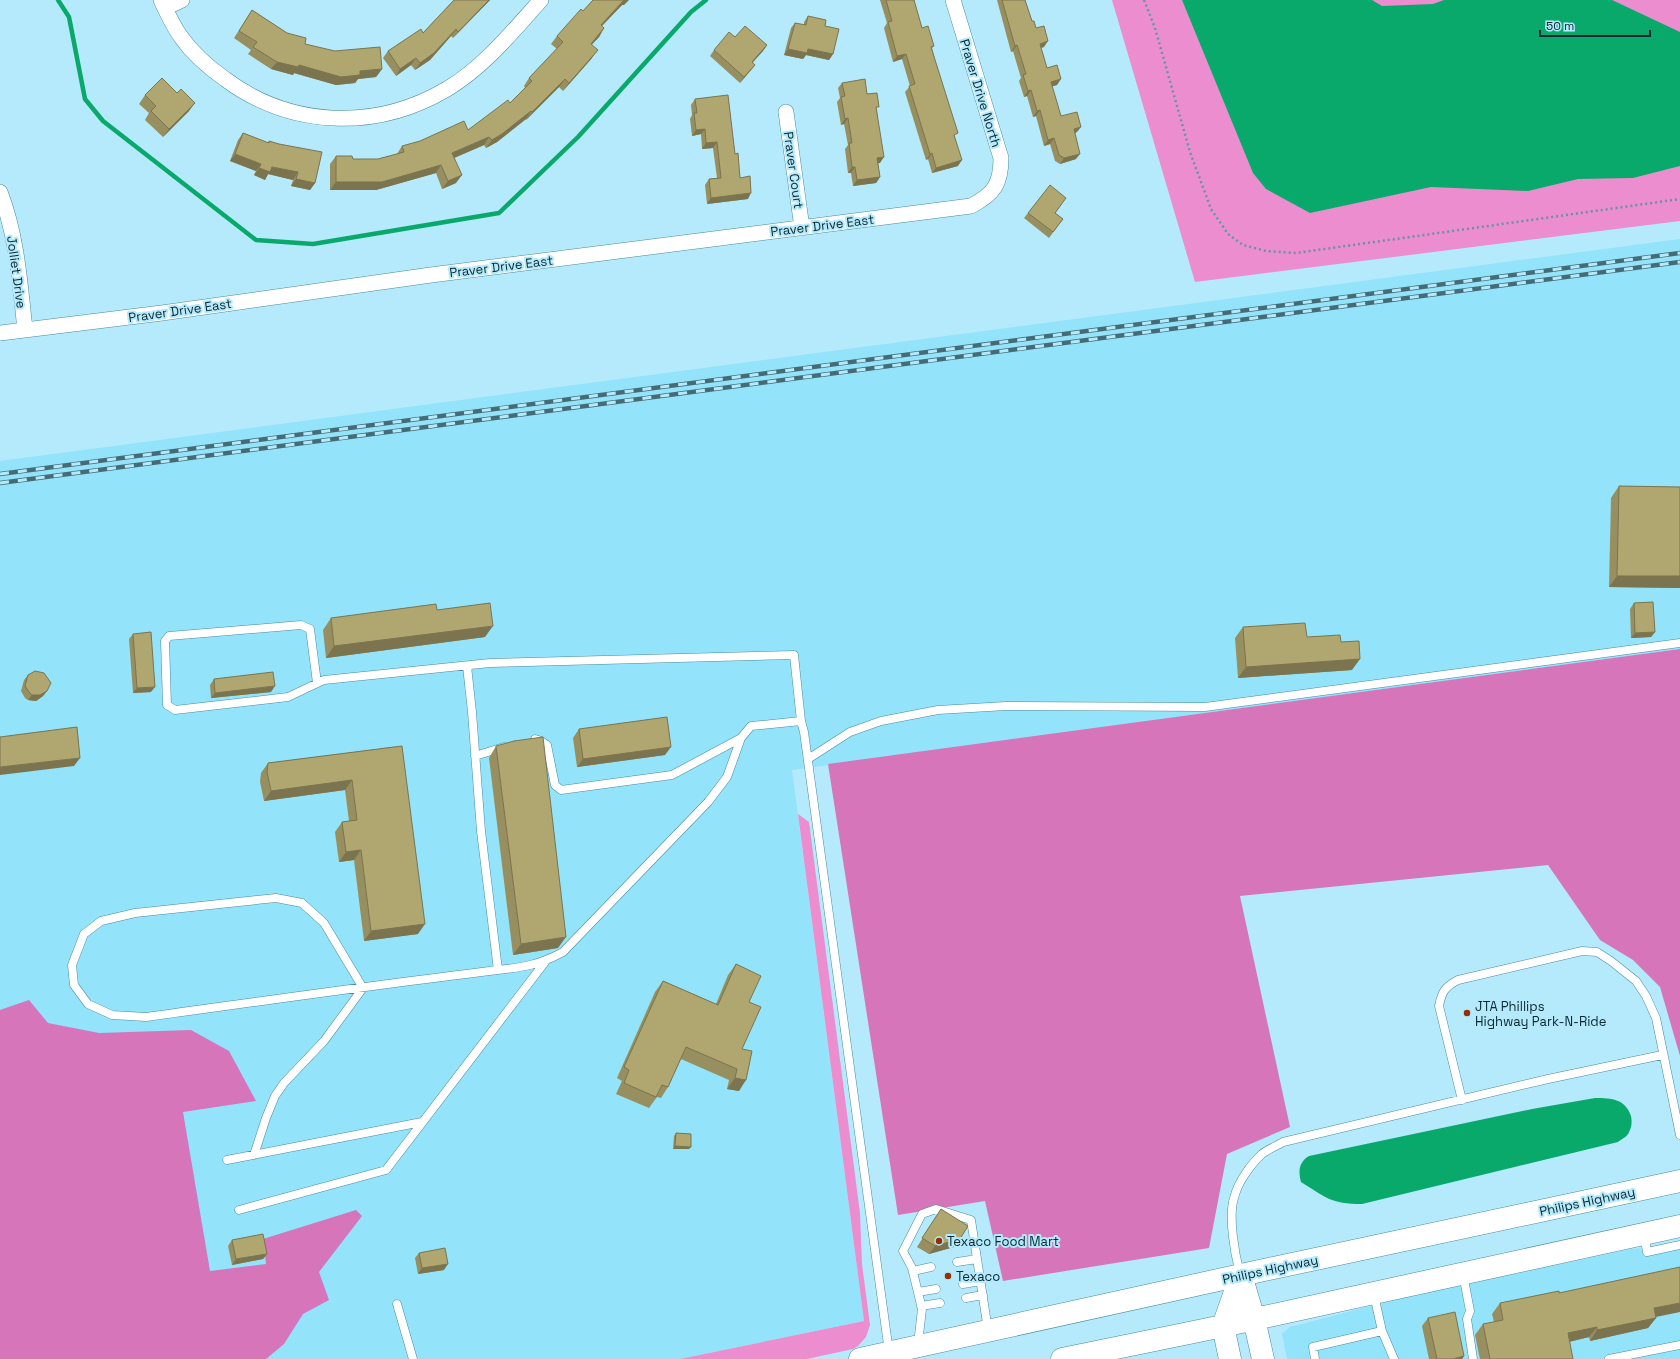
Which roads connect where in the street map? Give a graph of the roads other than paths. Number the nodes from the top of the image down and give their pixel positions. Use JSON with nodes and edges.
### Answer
{"nodes":[{"id":1,"x":182,"y":0,"type":"edge"},
{"id":2,"x":541,"y":0,"type":"edge"},
{"id":3,"x":953,"y":0,"type":"edge"},
{"id":4,"x":163,"y":4,"type":"edge"},
{"id":5,"x":786,"y":112,"type":"dead end"},
{"id":6,"x":996,"y":187,"type":"joint"},
{"id":7,"x":0,"y":192,"type":"edge"},
{"id":8,"x":802,"y":228,"type":"junction"},
{"id":9,"x":25,"y":330,"type":"junction"},
{"id":10,"x":0,"y":333,"type":"edge"},
{"id":11,"x":1680,"y":643,"type":"edge"},
{"id":12,"x":467,"y":666,"type":"junction"},
{"id":13,"x":317,"y":683,"type":"junction"},
{"id":14,"x":801,"y":721,"type":"junction"},
{"id":15,"x":741,"y":738,"type":"junction"},
{"id":16,"x":524,"y":741,"type":"edge"},
{"id":17,"x":510,"y":745,"type":"edge"},
{"id":18,"x":474,"y":756,"type":"junction"},
{"id":19,"x":808,"y":759,"type":"junction"},
{"id":20,"x":545,"y":962,"type":"junction"},
{"id":21,"x":498,"y":970,"type":"junction"},
{"id":22,"x":363,"y":988,"type":"junction"},
{"id":23,"x":1662,"y":1055,"type":"junction"},
{"id":24,"x":1462,"y":1100,"type":"junction"},
{"id":25,"x":422,"y":1122,"type":"junction"},
{"id":26,"x":1680,"y":1135,"type":"edge"},
{"id":27,"x":254,"y":1155,"type":"junction"},
{"id":28,"x":227,"y":1160,"type":"dead end"},
{"id":29,"x":1680,"y":1181,"type":"edge"},
{"id":30,"x":239,"y":1210,"type":"dead end"},
{"id":31,"x":1680,"y":1226,"type":"edge"},
{"id":32,"x":1644,"y":1234,"type":"junction"},
{"id":33,"x":1680,"y":1245,"type":"edge"},
{"id":34,"x":977,"y":1259,"type":"junction"},
{"id":35,"x":957,"y":1262,"type":"dead end"},
{"id":36,"x":931,"y":1268,"type":"dead end"},
{"id":37,"x":913,"y":1271,"type":"junction"},
{"id":38,"x":1463,"y":1273,"type":"junction"},
{"id":39,"x":1241,"y":1275,"type":"junction"},
{"id":40,"x":981,"y":1281,"type":"junction"},
{"id":41,"x":963,"y":1284,"type":"dead end"},
{"id":42,"x":936,"y":1289,"type":"dead end"},
{"id":43,"x":918,"y":1292,"type":"junction"},
{"id":44,"x":1374,"y":1292,"type":"junction"},
{"id":45,"x":983,"y":1295,"type":"junction"},
{"id":46,"x":966,"y":1298,"type":"dead end"},
{"id":47,"x":940,"y":1303,"type":"dead end"},
{"id":48,"x":397,"y":1304,"type":"dead end"},
{"id":49,"x":921,"y":1306,"type":"junction"},
{"id":50,"x":1254,"y":1319,"type":"junction"},
{"id":51,"x":1223,"y":1326,"type":"junction"},
{"id":52,"x":988,"y":1331,"type":"junction"},
{"id":53,"x":1382,"y":1332,"type":"junction"},
{"id":54,"x":1680,"y":1345,"type":"edge"},
{"id":55,"x":917,"y":1346,"type":"junction"},
{"id":56,"x":889,"y":1356,"type":"edge"},
{"id":57,"x":1071,"y":1357,"type":"edge"},
{"id":58,"x":413,"y":1359,"type":"edge"},
{"id":59,"x":860,"y":1359,"type":"edge"},
{"id":60,"x":1116,"y":1359,"type":"edge"},
{"id":61,"x":1230,"y":1359,"type":"edge"},
{"id":62,"x":1263,"y":1359,"type":"edge"},
{"id":63,"x":1315,"y":1359,"type":"edge"},
{"id":64,"x":1394,"y":1359,"type":"edge"},
{"id":65,"x":1473,"y":1359,"type":"edge"},
{"id":66,"x":1609,"y":1359,"type":"edge"}],
"edges":[{"from":1,"to":4,"type":"street"},
{"from":2,"to":4,"type":"street"},
{"from":3,"to":6,"type":"street","name":"Praver Drive North"},
{"from":5,"to":8,"type":"street","name":"Praver Court"},
{"from":6,"to":8,"type":"street","name":"Praver Drive East"},
{"from":7,"to":9,"type":"street","name":"Jolliet Drive"},
{"from":8,"to":9,"type":"street","name":"Praver Drive East"},
{"from":9,"to":10,"type":"street","name":"Praver Drive East"},
{"from":11,"to":19,"type":"lane"},
{"from":12,"to":13,"type":"lane"},
{"from":12,"to":14,"type":"lane"},
{"from":12,"to":18,"type":"lane"},
{"from":13,"to":13,"type":"lane"},
{"from":14,"to":15,"type":"lane"},
{"from":14,"to":19,"type":"lane"},
{"from":15,"to":16,"type":"lane"},
{"from":15,"to":20,"type":"lane"},
{"from":17,"to":18,"type":"lane"},
{"from":18,"to":21,"type":"lane"},
{"from":19,"to":56,"type":"lane"},
{"from":20,"to":21,"type":"lane"},
{"from":20,"to":25,"type":"lane"},
{"from":21,"to":22,"type":"lane"},
{"from":22,"to":22,"type":"lane"},
{"from":22,"to":27,"type":"lane"},
{"from":23,"to":24,"type":"lane"},
{"from":23,"to":24,"type":"lane"},
{"from":23,"to":26,"type":"lane"},
{"from":24,"to":39,"type":"lane"},
{"from":25,"to":27,"type":"lane"},
{"from":25,"to":30,"type":"lane"},
{"from":27,"to":28,"type":"lane"},
{"from":29,"to":39,"type":"main road","name":"Philips Highway"},
{"from":31,"to":32,"type":"main road"},
{"from":32,"to":33,"type":"lane"},
{"from":32,"to":38,"type":"main road"},
{"from":34,"to":35,"type":"lane"},
{"from":34,"to":37,"type":"lane"},
{"from":34,"to":40,"type":"lane"},
{"from":36,"to":37,"type":"lane"},
{"from":37,"to":43,"type":"lane"},
{"from":38,"to":44,"type":"main road"},
{"from":38,"to":65,"type":"lane"},
{"from":39,"to":50,"type":"main road"},
{"from":39,"to":51,"type":"main road"},
{"from":39,"to":52,"type":"main road","name":"Philips Highway"},
{"from":40,"to":41,"type":"lane"},
{"from":40,"to":45,"type":"lane"},
{"from":42,"to":43,"type":"lane"},
{"from":43,"to":49,"type":"lane"},
{"from":44,"to":50,"type":"main road"},
{"from":44,"to":53,"type":"lane"},
{"from":45,"to":46,"type":"lane"},
{"from":45,"to":52,"type":"lane"},
{"from":47,"to":49,"type":"lane"},
{"from":48,"to":58,"type":"lane"},
{"from":49,"to":55,"type":"lane"},
{"from":50,"to":51,"type":"main road"},
{"from":50,"to":62,"type":"main road"},
{"from":51,"to":57,"type":"main road"},
{"from":51,"to":61,"type":"main road"},
{"from":52,"to":55,"type":"main road","name":"Philips Highway"},
{"from":53,"to":63,"type":"lane"},
{"from":53,"to":64,"type":"lane"},
{"from":54,"to":66,"type":"lane"},
{"from":55,"to":56,"type":"main road","name":"Philips Highway"},
{"from":56,"to":59,"type":"main road","name":"Philips Highway"},
{"from":57,"to":60,"type":"main road"}]}
